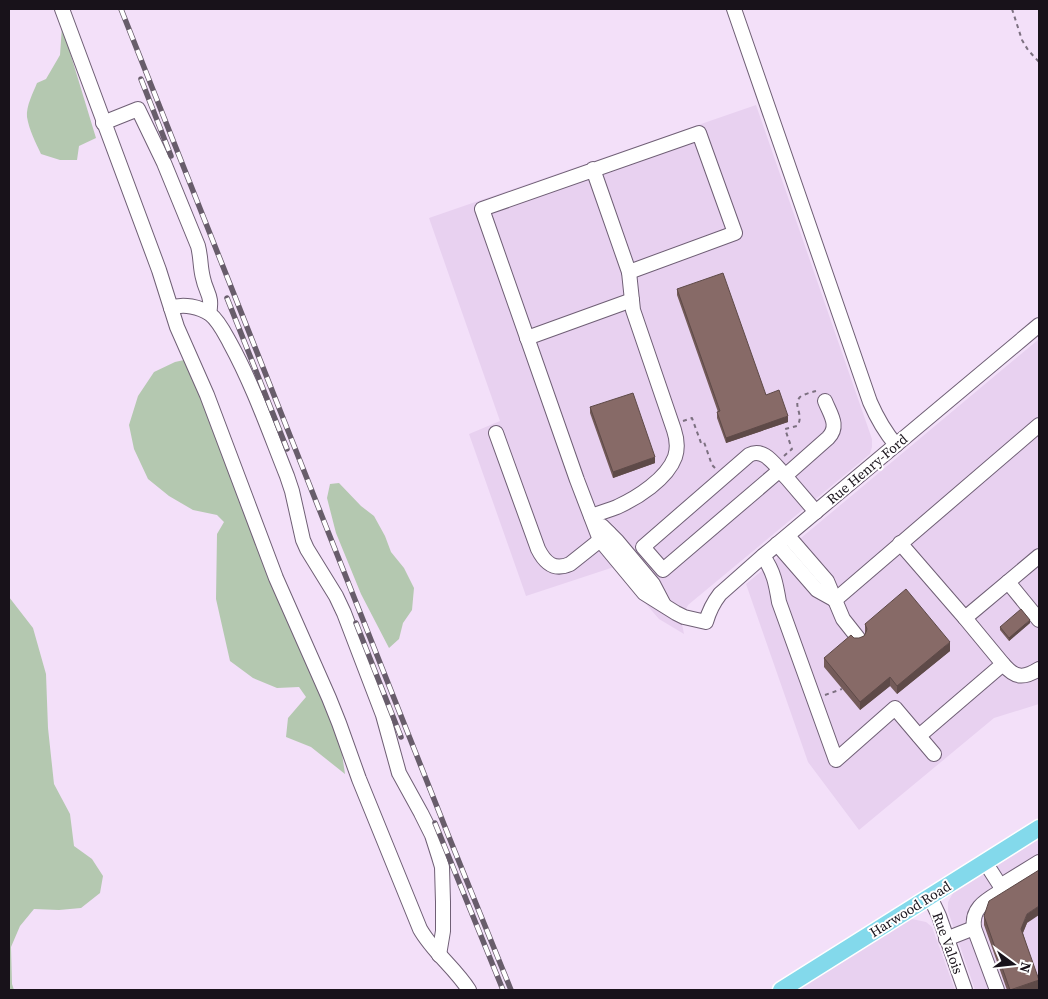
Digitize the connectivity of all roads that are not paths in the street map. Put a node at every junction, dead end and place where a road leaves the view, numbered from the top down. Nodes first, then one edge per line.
1 (62, 9) edge
2 (734, 9) edge
3 (104, 123) junction
4 (593, 169) junction
5 (629, 272) junction
6 (632, 300) junction
7 (171, 308) junction
8 (209, 313) junction
9 (1039, 325) edge
10 (528, 338) junction
11 (823, 395) road end
12 (1039, 425) edge
13 (496, 433) dead end
14 (896, 445) junction
15 (781, 469) junction
16 (816, 512) junction
17 (591, 516) junction
18 (605, 536) junction
19 (782, 540) junction
20 (900, 543) junction
21 (763, 556) junction
22 (1039, 556) edge
23 (1008, 582) junction
24 (835, 600) junction
25 (965, 618) junction
26 (1039, 620) edge
27 (858, 638) edge
28 (1003, 664) junction
29 (1039, 670) edge
30 (919, 736) junction
31 (934, 754) dead end
32 (1039, 828) edge
33 (986, 862) junction
34 (1039, 862) edge
35 (1000, 886) junction
36 (930, 897) junction
37 (974, 928) junction
38 (946, 939) junction
39 (439, 955) junction
40 (469, 990) edge
41 (782, 990) edge
42 (965, 990) edge
43 (997, 990) edge

1 - 3 street
2 - 14 street
3 - 7 street
3 - 8 street
4 - 5 street
4 - 5 street
4 - 10 street
5 - 6 street
6 - 10 street
6 - 17 street
7 - 8 street
7 - 39 street
8 - 39 street
9 - 14 street, Rue Henry-Ford
10 - 17 street
11 - 15 street
12 - 20 street
13 - 18 street
14 - 16 street, Rue Henry-Ford
15 - 15 street
15 - 16 street
16 - 19 street, Rue Henry-Ford
17 - 18 street
18 - 21 street, Rue Henry-Ford
19 - 21 street, Rue Henry-Ford
19 - 24 street
20 - 24 street
20 - 25 street
21 - 30 street
22 - 23 street
23 - 25 street
23 - 26 street
24 - 27 street
25 - 28 street
28 - 29 street
28 - 30 street
30 - 31 street
32 - 33 main road, Harwood Road
33 - 35 street
33 - 36 main road, Harwood Road
34 - 35 street
35 - 37 street
36 - 38 street, Rue Valois
36 - 41 main road, Harwood Road
37 - 38 street
37 - 43 street
38 - 42 street, Rue Valois
39 - 40 street

